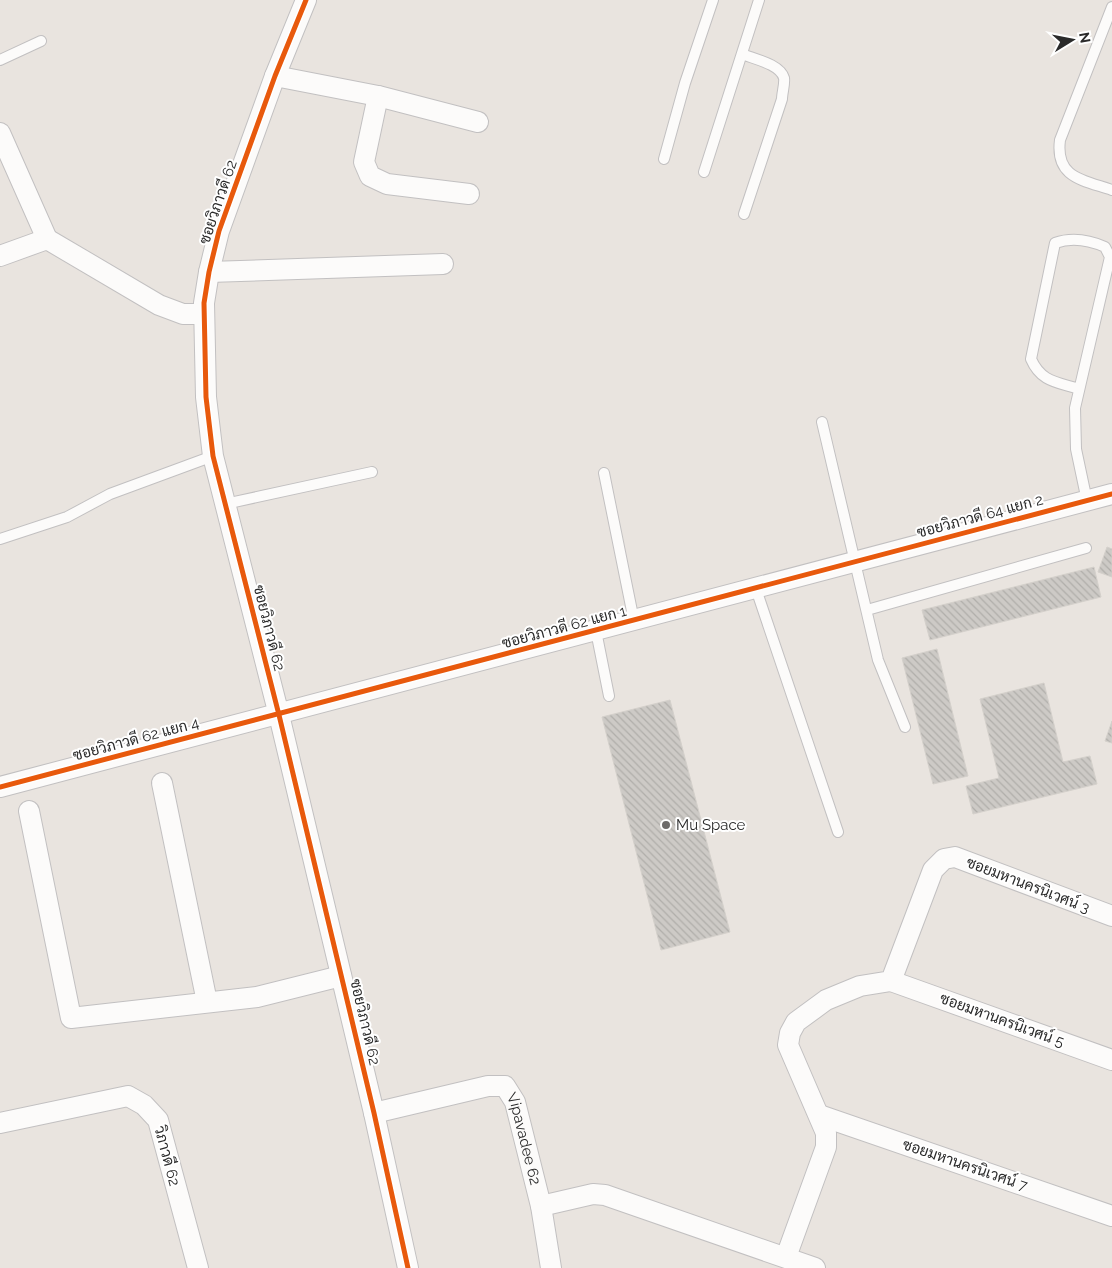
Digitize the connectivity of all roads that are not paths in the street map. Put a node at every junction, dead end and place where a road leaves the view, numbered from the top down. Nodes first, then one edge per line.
1 (306, 0) edge
2 (713, 0) edge
3 (759, 0) edge
4 (1112, 7) edge
5 (41, 41) dead end
6 (742, 54) junction
7 (0, 60) edge
8 (275, 76) junction
9 (378, 96) junction
10 (478, 122) dead end
11 (0, 133) edge
12 (664, 159) dead end
13 (704, 172) dead end
14 (1112, 190) edge
15 (469, 194) dead end
16 (744, 214) dead end
17 (47, 239) junction
18 (0, 256) edge
19 (443, 264) dead end
20 (209, 272) junction
21 (204, 314) junction
22 (1079, 389) junction
23 (822, 422) dead end
24 (213, 456) junction
25 (372, 472) dead end
26 (604, 472) dead end
27 (1112, 494) edge
28 (1086, 501) junction
29 (225, 504) junction
30 (0, 539) edge
31 (1086, 548) dead end
32 (855, 562) junction
33 (756, 589) junction
34 (867, 610) junction
35 (634, 621) junction
36 (596, 631) junction
37 (609, 696) dead end
38 (279, 715) junction
39 (905, 727) dead end
40 (162, 783) dead end
41 (0, 788) edge
42 (29, 811) dead end
43 (838, 832) dead end
44 (1112, 916) edge
45 (341, 976) junction
46 (891, 981) junction
47 (207, 1002) junction
48 (1112, 1060) edge
49 (374, 1113) junction
50 (819, 1115) junction
51 (0, 1123) edge
52 (541, 1206) junction
53 (1112, 1216) edge
54 (786, 1258) junction
55 (198, 1268) edge
56 (408, 1268) edge
57 (551, 1268) edge
58 (815, 1268) edge

1 - 8 street, ซอยวิภาวดี 62
2 - 12 lane
3 - 6 lane
4 - 14 lane
5 - 7 lane
6 - 13 lane
6 - 16 lane
8 - 9 street
8 - 20 street, ซอยวิภาวดี 62
9 - 10 street
9 - 15 street
11 - 17 street
17 - 18 street
17 - 21 street
19 - 20 street
20 - 21 street, ซอยวิภาวดี 62
21 - 24 street, ซอยวิภาวดี 62
22 - 22 lane
22 - 28 lane
23 - 32 lane
24 - 29 street, ซอยวิภาวดี 62
24 - 30 lane
25 - 29 lane
26 - 35 lane
27 - 28 street, ซอยวิภาวดี 64 แยก 2
28 - 32 street, ซอยวิภาวดี 64 แยก 2
29 - 38 street, ซอยวิภาวดี 62
31 - 34 lane
32 - 33 street, ซอยวิภาวดี 62 แยก 1
32 - 34 lane
33 - 35 street, ซอยวิภาวดี 62 แยก 1
33 - 43 lane
34 - 39 lane
35 - 36 street, ซอยวิภาวดี 62 แยก 1
36 - 37 lane
36 - 38 street, ซอยวิภาวดี 62 แยก 1
38 - 41 street, ซอยวิภาวดี 62 แยก 4
38 - 45 street, ซอยวิภาวดี 62
40 - 47 street
42 - 47 street
44 - 46 street, ซอยมหานครนิเวศน์ 3
45 - 47 street
45 - 49 street, ซอยวิภาวดี 62
46 - 48 street, ซอยมหานครนิเวศน์ 5
46 - 50 street
49 - 52 street, Vipavadee 62
49 - 56 street, ซอยวิภาวดี 62
50 - 53 street, ซอยมหานครนิเวศน์ 7
50 - 54 street
51 - 55 street, วิภาวดี 62
52 - 54 street
52 - 57 street, Vipavadee 62
54 - 58 street

